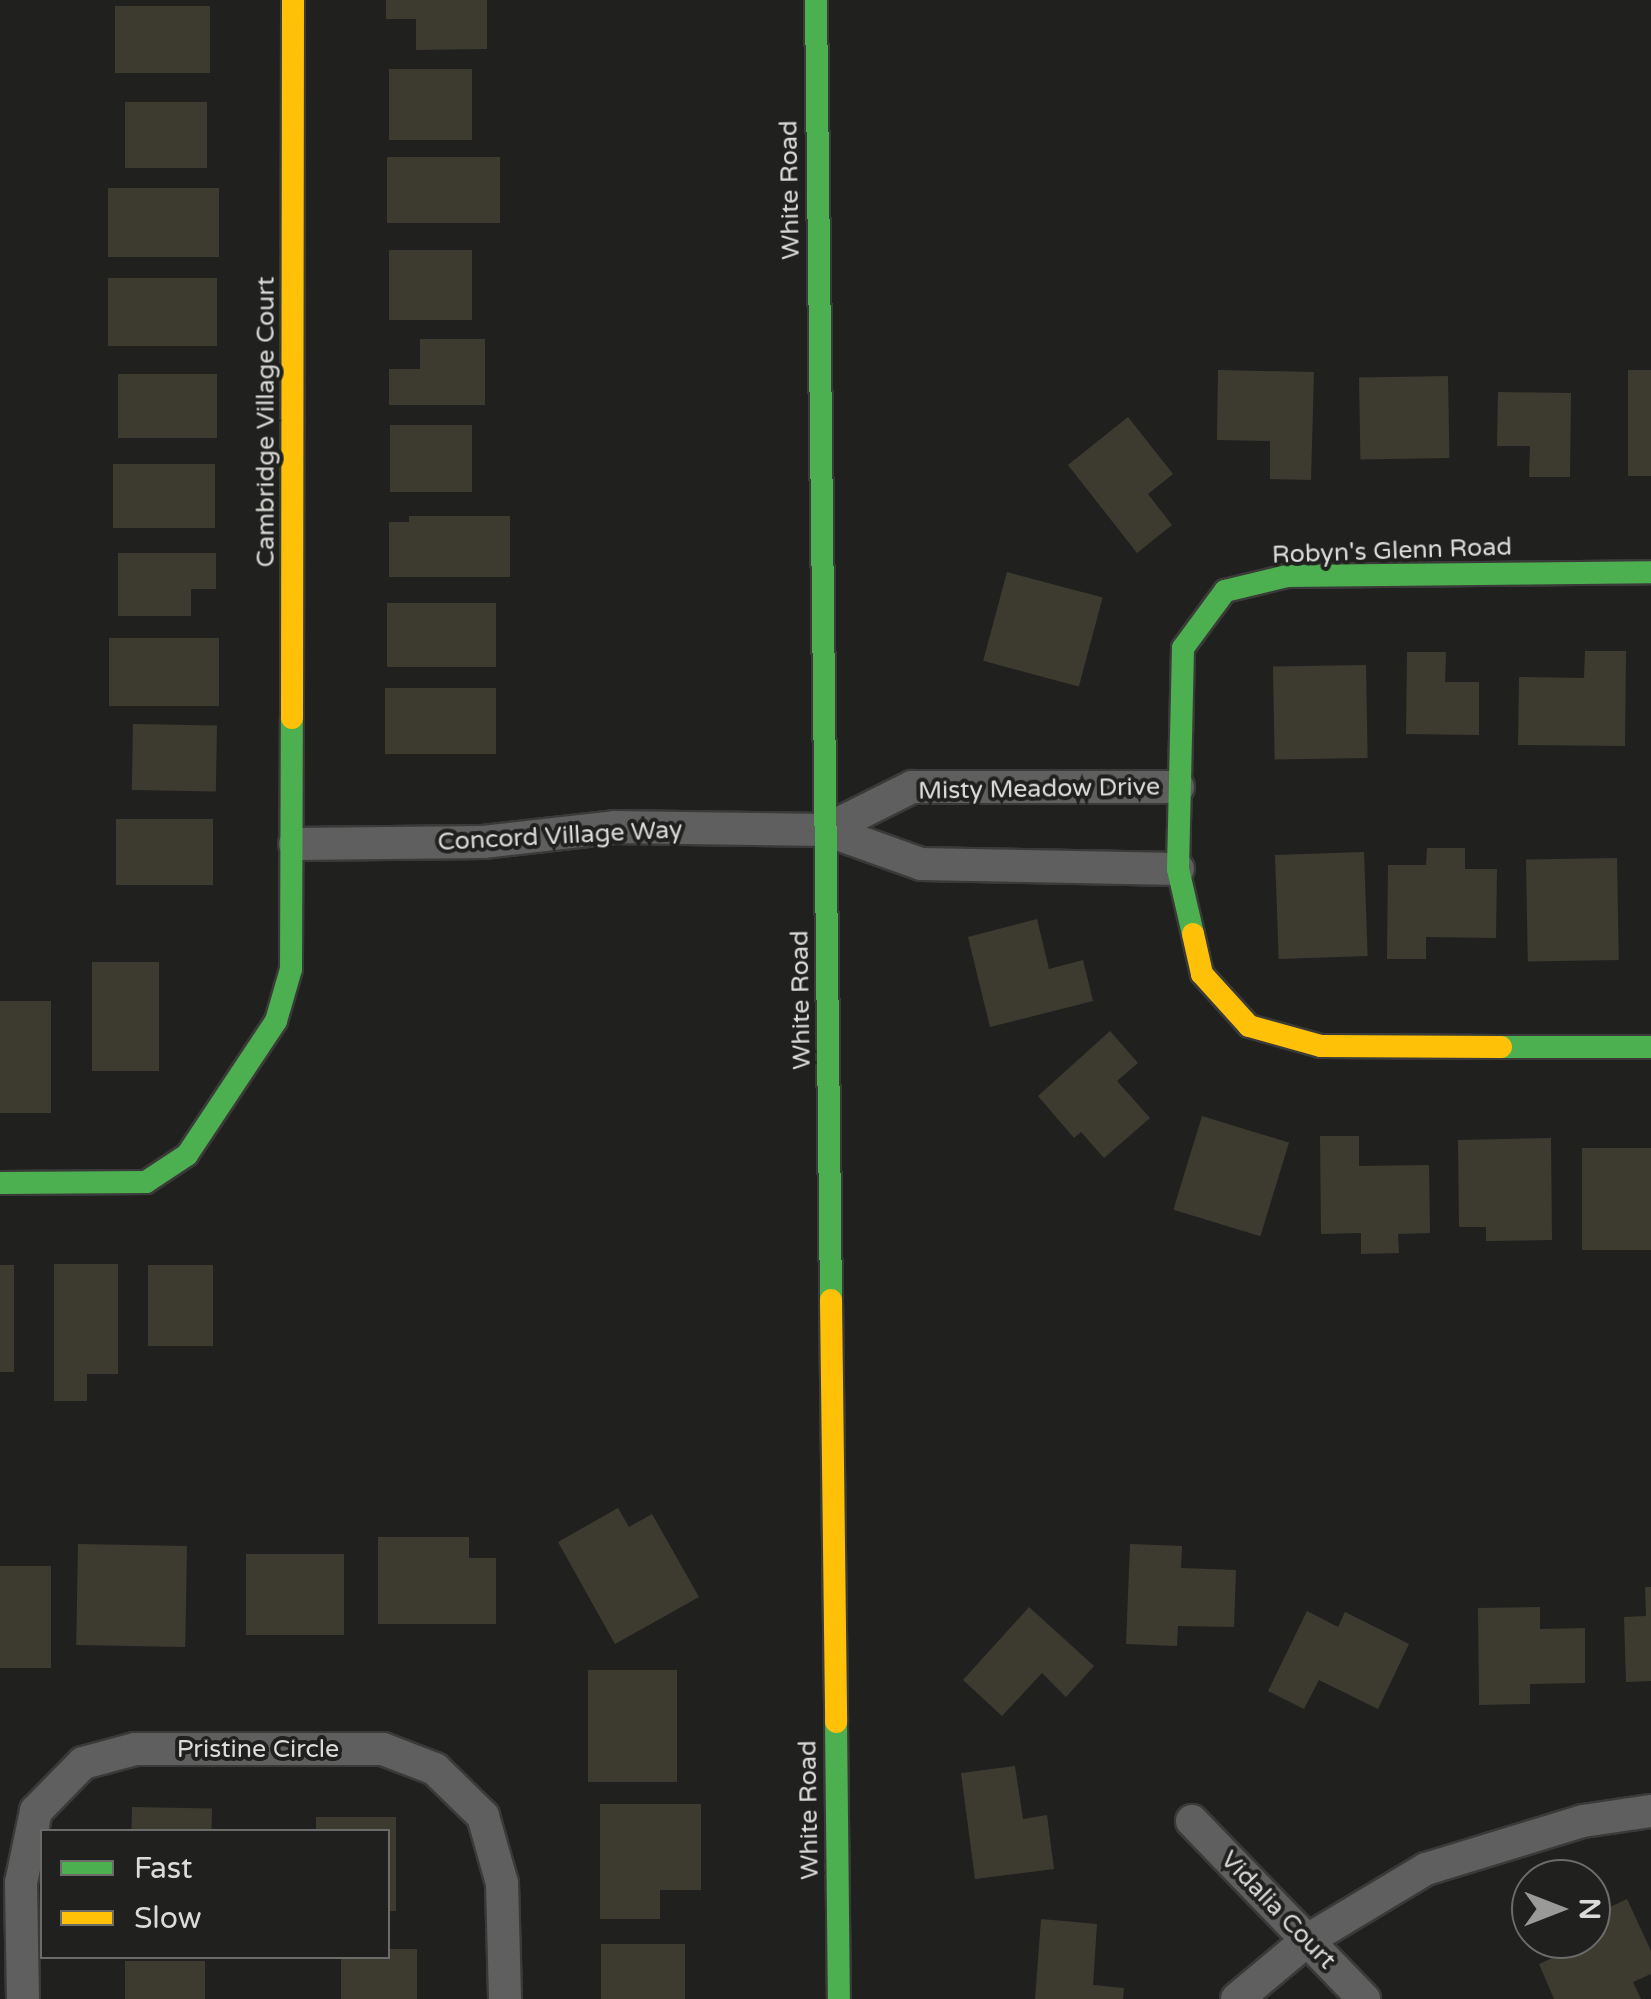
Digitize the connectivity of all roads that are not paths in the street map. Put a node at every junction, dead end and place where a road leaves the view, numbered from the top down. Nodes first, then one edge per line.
1 (293, 0) edge
2 (816, 0) edge
3 (1651, 572) edge
4 (1178, 787) junction
5 (826, 830) junction
6 (295, 844) junction
7 (1178, 868) junction
8 (1651, 1047) edge
9 (0, 1183) edge
10 (1651, 1811) edge
11 (1192, 1821) dead end
12 (1306, 1941) junction
13 (23, 1999) edge
14 (505, 1999) edge
15 (839, 1999) edge
16 (1238, 1999) edge
17 (1364, 1999) edge

1 - 6 street, Cambridge Village Court
2 - 5 street, White Road
3 - 4 street, Robyn's Glenn Road
4 - 5 street, Misty Meadow Drive
4 - 7 street, Misty Meadow Drive
5 - 6 street, Concord Village Way
5 - 7 street
5 - 15 street, White Road
6 - 9 street, Cambridge Village Court
7 - 8 street, Misty Meadow Drive
10 - 12 street
11 - 12 street, Vidalia Court
12 - 16 street
12 - 17 street, Vidalia Court
13 - 14 street, Pristine Circle

